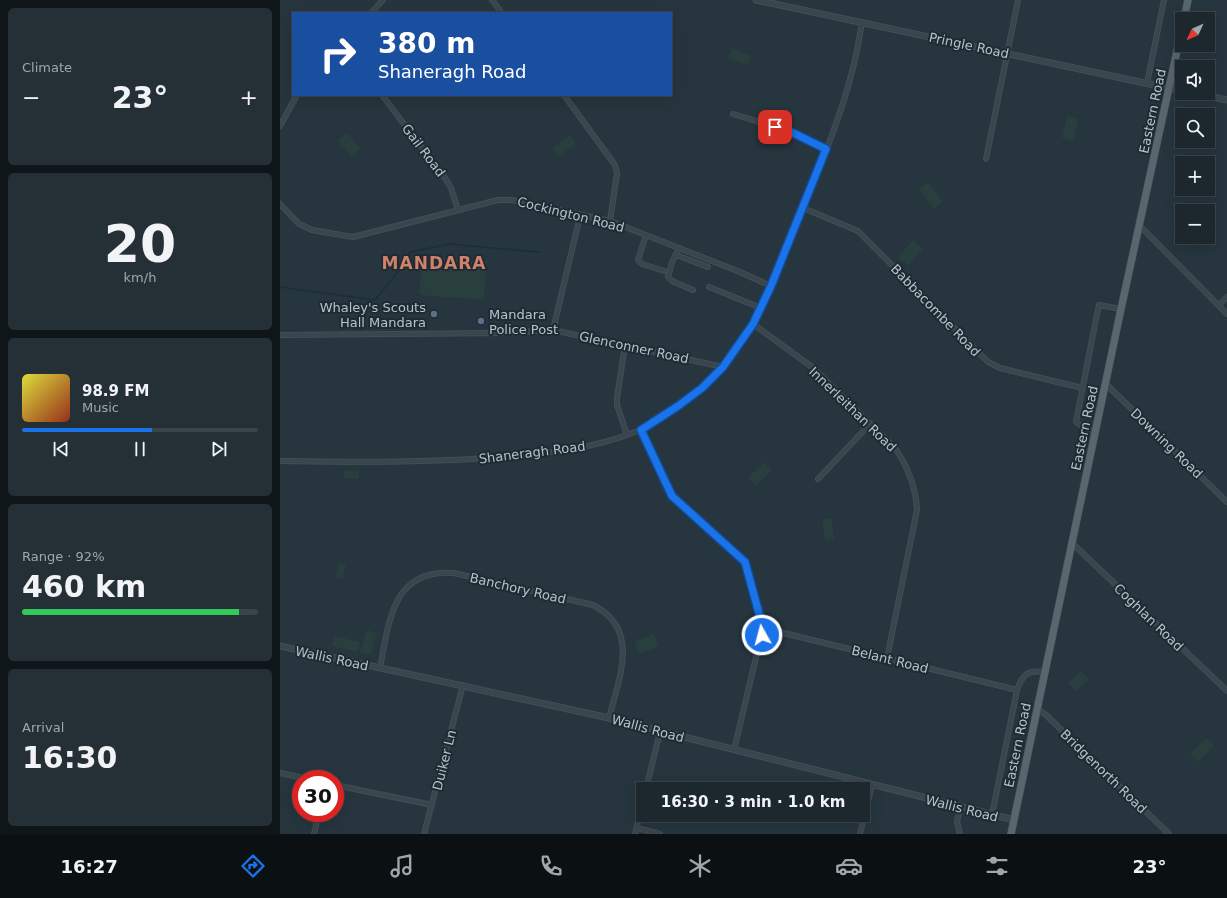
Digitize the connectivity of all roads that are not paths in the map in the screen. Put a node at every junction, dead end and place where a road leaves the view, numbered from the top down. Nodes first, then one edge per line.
1 (383, 0) edge
2 (492, 0) edge
3 (756, 0) edge
4 (1018, 0) edge
5 (1164, 0) edge
6 (1188, 0) edge
7 (372, 12) edge
8 (501, 12) edge
9 (1185, 12) edge
10 (862, 23) junction
11 (1177, 52) edge
12 (1007, 53) junction
13 (1147, 83) junction
14 (1170, 88) junction
15 (1175, 89) edge
16 (296, 96) edge
17 (383, 96) edge
18 (565, 96) edge
19 (1215, 97) edge
20 (1227, 100) edge
21 (733, 114) dead end
22 (280, 126) edge
23 (826, 149) junction
24 (986, 159) dead end
25 (280, 204) edge
26 (803, 208) junction
27 (458, 210) junction
28 (580, 216) junction
29 (610, 221) junction
30 (1139, 225) junction
31 (646, 235) junction
32 (679, 248) junction
33 (676, 255) junction
34 (708, 267) dead end
35 (664, 272) dead end
36 (771, 286) junction
37 (709, 287) dead end
38 (692, 290) dead end
39 (1227, 297) edge
40 (1218, 305) junction
41 (761, 308) junction
42 (1121, 309) junction
43 (1227, 314) edge
44 (753, 324) junction
45 (553, 330) junction
46 (280, 335) edge
47 (625, 345) junction
48 (723, 367) junction
49 (1106, 384) junction
50 (1082, 388) junction
51 (870, 424) junction
52 (641, 430) junction
53 (1095, 433) junction
54 (627, 435) junction
55 (280, 461) edge
56 (818, 479) dead end
57 (1227, 502) edge
58 (1072, 542) junction
59 (763, 628) junction
60 (280, 646) edge
61 (887, 658) junction
62 (380, 668) junction
63 (1045, 672) junction
64 (463, 685) junction
65 (1017, 690) junction
66 (1227, 692) edge
67 (1036, 709) junction
68 (609, 718) junction
69 (660, 732) junction
70 (734, 750) junction
71 (280, 773) edge
72 (292, 776) edge
73 (648, 782) edge
74 (872, 785) junction
75 (344, 787) edge
76 (432, 806) junction
77 (960, 807) junction
78 (992, 815) junction
79 (1014, 820) junction
80 (317, 822) edge
81 (638, 822) edge
82 (636, 828) junction
83 (314, 834) edge
84 (424, 834) edge
85 (635, 834) edge
86 (660, 834) edge
87 (860, 834) edge
88 (960, 834) edge
89 (1011, 834) edge
90 (1169, 834) edge

1 - 7 street
2 - 8 street
3 - 10 street, Pringle Road
4 - 12 street
5 - 13 street
6 - 9 main road
10 - 12 street, Pringle Road
10 - 23 street, Shaneragh Road
11 - 14 main road, Eastern Road
12 - 13 street, Pringle Road
12 - 24 street
13 - 14 street, Pringle Road
14 - 15 street, Pringle Road
14 - 30 main road, Eastern Road
16 - 22 street
17 - 27 street, Gail Road
18 - 29 street
19 - 20 street
21 - 23 street
23 - 26 street, Shaneragh Road
25 - 27 street, Cockington Road
26 - 36 street, Shaneragh Road
26 - 50 street, Babbacombe Road
27 - 28 street, Cockington Road
28 - 29 street, Cockington Road
28 - 45 street
29 - 31 street, Cockington Road
30 - 40 street
30 - 42 main road, Eastern Road
31 - 32 street, Cockington Road
31 - 35 street
32 - 33 street
32 - 36 street, Cockington Road
33 - 34 street
33 - 38 street
36 - 41 street, Shaneragh Road
37 - 41 street
39 - 40 street
40 - 43 street
41 - 44 street, Shaneragh Road
42 - 49 main road, Eastern Road
42 - 50 street
44 - 48 street, Shaneragh Road
44 - 51 street, Innerleithan Road
45 - 46 street, Glenconner Road
45 - 47 street, Glenconner Road
47 - 48 street, Glenconner Road
47 - 54 street
48 - 52 street, Shaneragh Road
49 - 53 main road, Eastern Road
49 - 57 street, Downing Road
50 - 53 street
51 - 56 street
51 - 61 street, Innerleithan Road
52 - 54 street, Shaneragh Road
52 - 59 street
53 - 58 main road, Eastern Road
54 - 55 street, Shaneragh Road
58 - 63 main road, Eastern Road
58 - 66 street, Coghlan Road
59 - 61 street, Belant Road
59 - 70 street
60 - 62 street, Wallis Road
61 - 65 street, Belant Road
62 - 64 street, Wallis Road
62 - 68 street, Banchory Road
63 - 65 street
63 - 67 main road, Eastern Road
64 - 68 street, Wallis Road
64 - 76 street, Duiker Ln
65 - 78 street
67 - 79 main road, Eastern Road
67 - 90 street, Bridgenorth Road
68 - 69 street, Wallis Road
69 - 70 street, Wallis Road
69 - 73 street
70 - 74 street, Wallis Road
71 - 72 street
74 - 77 street, Wallis Road
74 - 87 street
75 - 76 street
76 - 84 street, Duiker Ln
77 - 78 street, Wallis Road
77 - 88 street
78 - 79 street, Wallis Road
79 - 89 main road, Eastern Road
80 - 83 street
81 - 82 street
82 - 85 street
82 - 86 street

